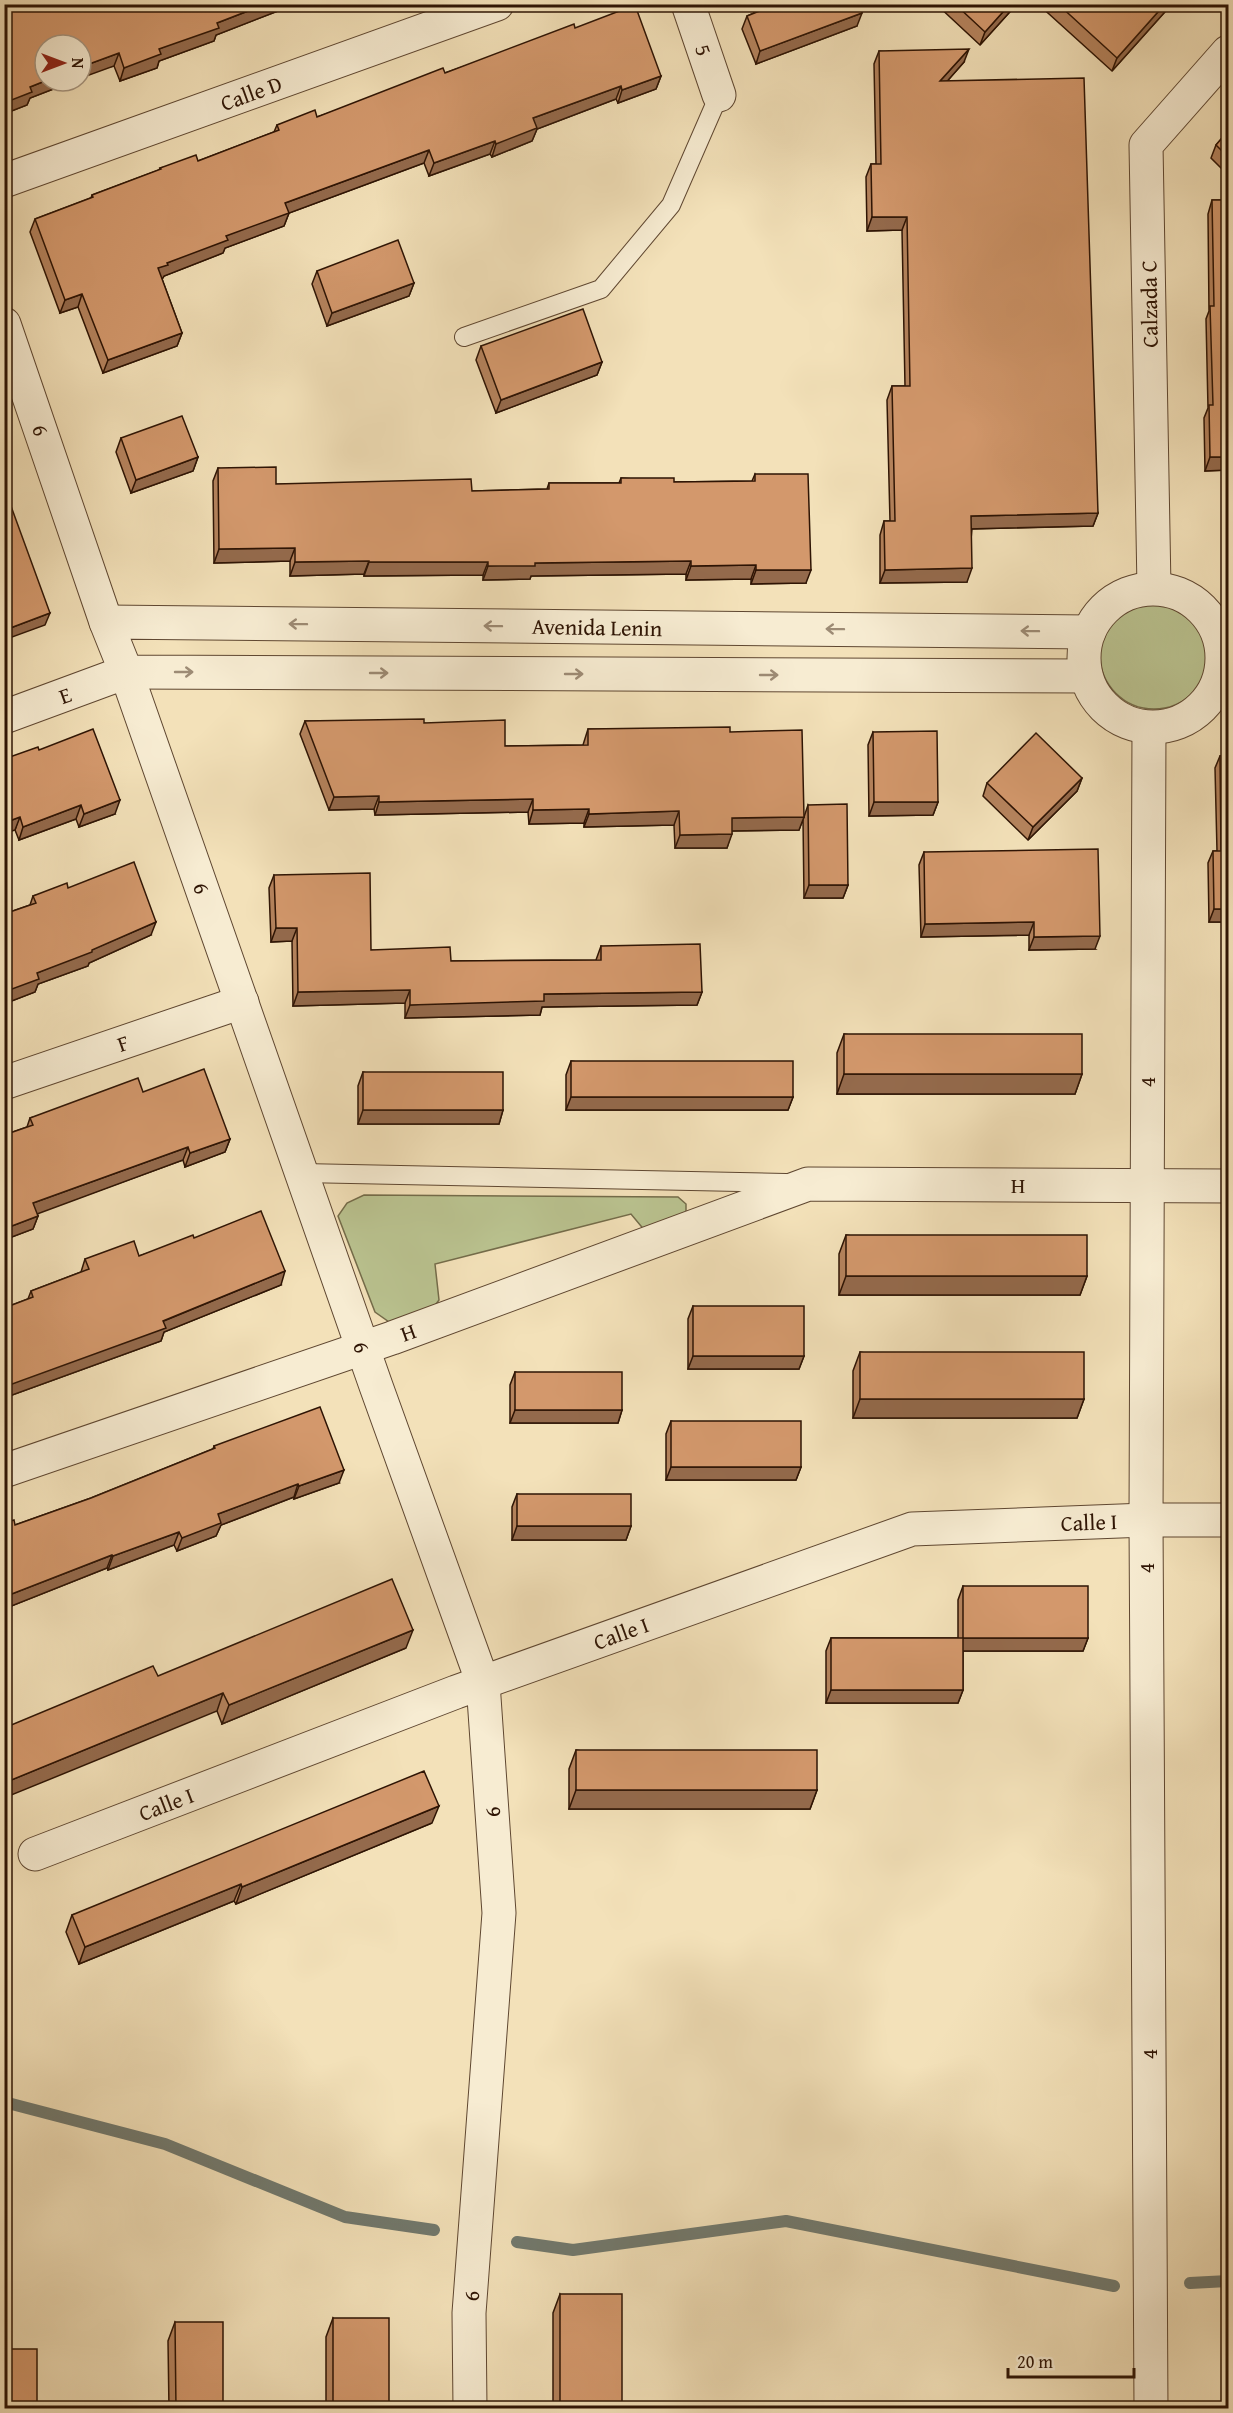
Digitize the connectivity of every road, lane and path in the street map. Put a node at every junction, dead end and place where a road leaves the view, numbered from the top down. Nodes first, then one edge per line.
1 (497, 4) edge
2 (688, 4) edge
3 (1228, 52) edge
4 (719, 95) joint
5 (4, 181) edge
6 (4, 324) edge
7 (464, 337) dead end
8 (1154, 588) junction
9 (1220, 620) edge
10 (106, 622) junction
11 (1089, 632) junction
12 (126, 672) junction
13 (1086, 676) junction
14 (1224, 679) edge
15 (4, 717) edge
16 (1149, 728) junction
17 (242, 1002) junction
18 (4, 1083) edge
19 (302, 1173) junction
20 (808, 1184) junction
21 (1146, 1186) junction
22 (1228, 1186) edge
23 (363, 1348) junction
24 (4, 1471) edge
25 (1146, 1520) junction
26 (1228, 1520) edge
27 (483, 1683) junction
28 (35, 1854) dead end
29 (470, 2409) edge
30 (1151, 2409) edge

1 - 5 street, Calle D
2 - 4 street, 5
3 - 8 street, Calzada C
4 - 7 lane
6 - 10 street, 6
8 - 9 street
8 - 11 street
9 - 14 street
11 -> 10 street, Avenida Lenin
10 - 12 street, 6
11 - 13 street
12 -> 13 street, Avenida Lenin
12 - 15 street, E
12 - 17 street, 6
13 - 16 street
14 - 16 street
16 - 21 street, 4
17 - 18 street, F
17 - 19 street, 6
19 - 20 lane, H
19 - 23 street, 6
20 - 21 street, H
20 - 23 street, H
21 - 22 street, H
21 - 25 street, 4
23 - 24 street, H
23 - 27 street, 6
25 - 26 street, Calle I
25 - 27 street, Calle I
25 - 30 street, 4
27 - 28 street, Calle I
27 - 29 street, 6

